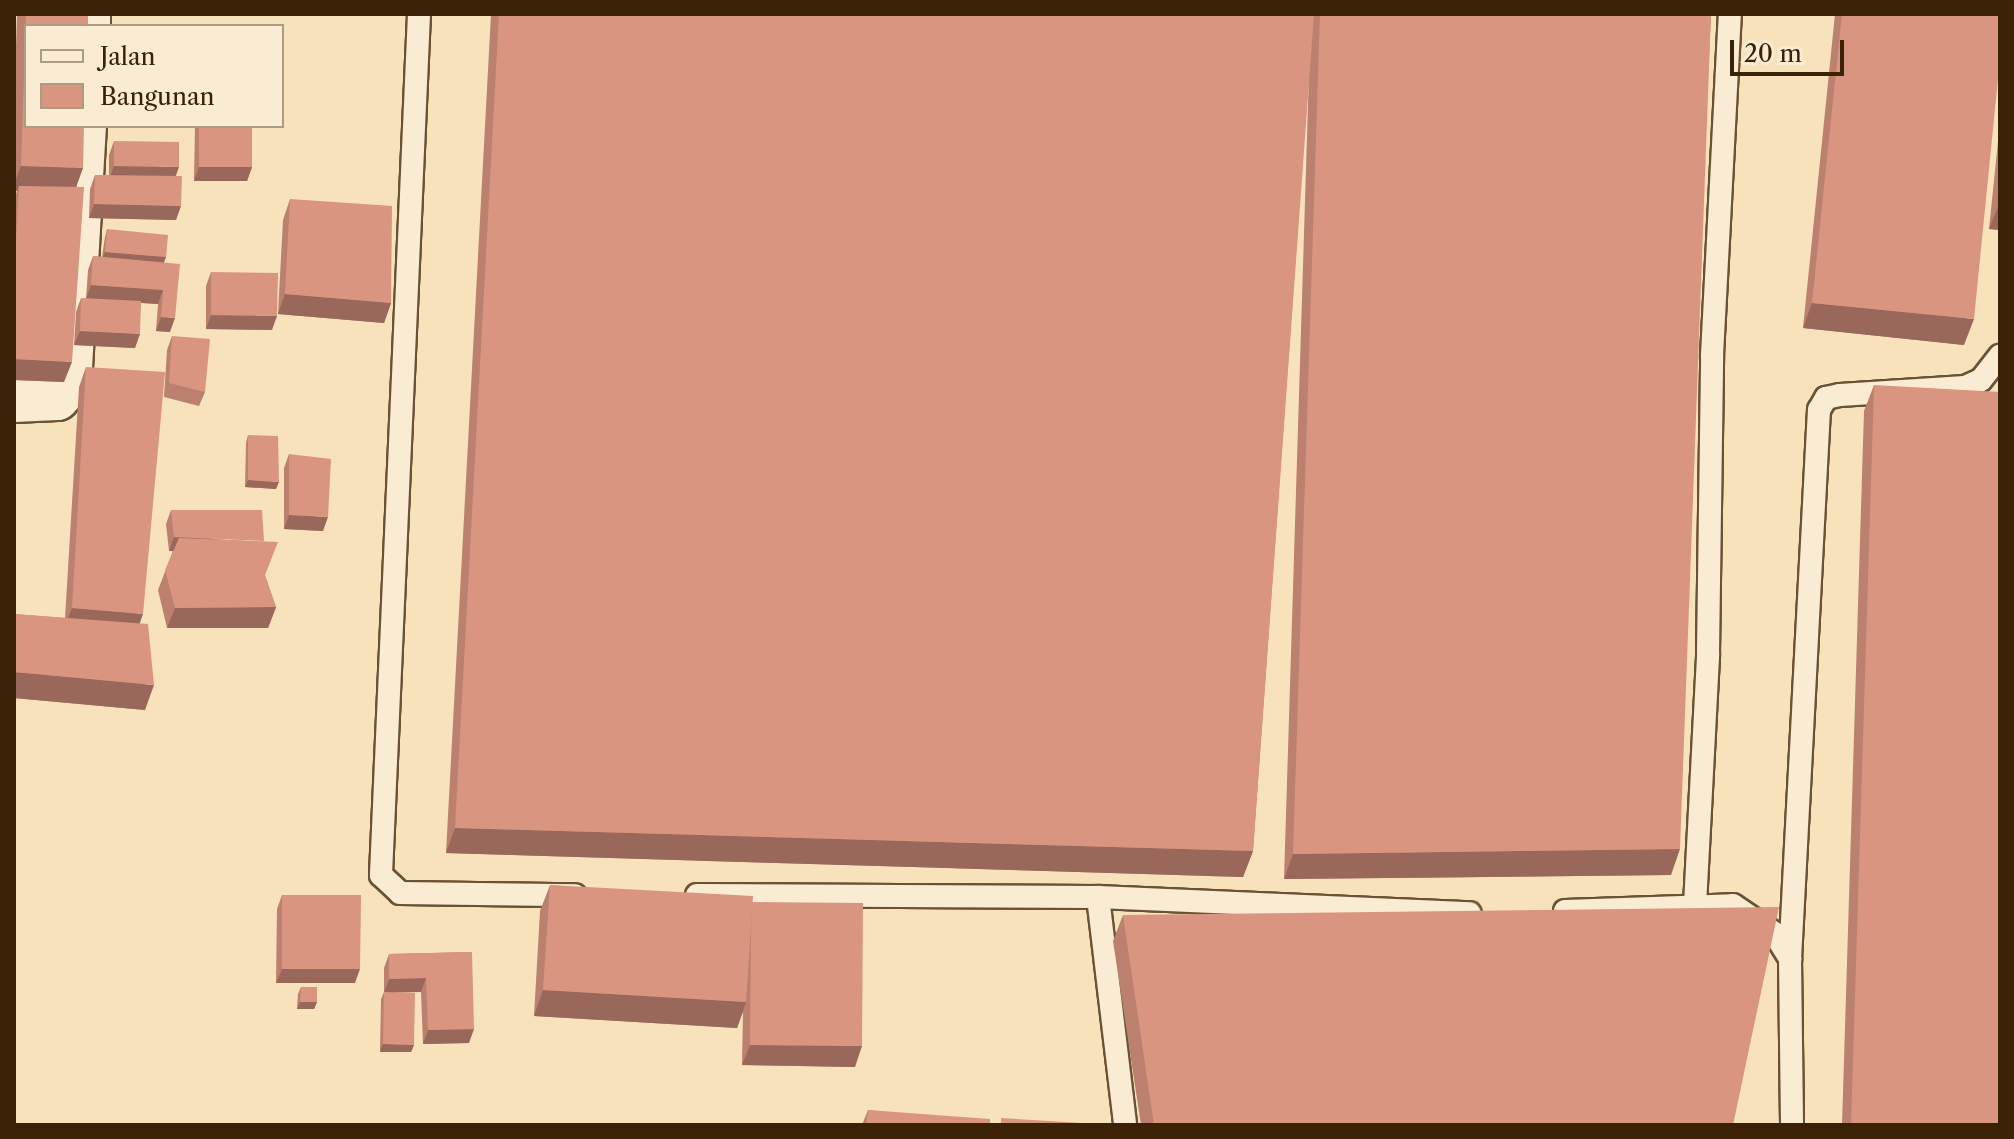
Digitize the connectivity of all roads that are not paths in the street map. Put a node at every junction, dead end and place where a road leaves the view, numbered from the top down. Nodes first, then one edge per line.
1 (419, 14) edge
2 (1730, 14) edge
3 (84, 128) edge
4 (2000, 356) edge
5 (14, 400) edge
6 (602, 895) edge
7 (666, 895) edge
8 (1098, 897) junction
9 (1695, 905) junction
10 (1545, 912) edge
11 (1500, 914) edge
12 (1790, 959) junction
13 (1125, 1125) edge
14 (1792, 1125) edge

1 - 6 lane
2 - 9 lane
3 - 5 street
4 - 12 lane
7 - 8 lane
8 - 11 lane
8 - 13 lane
9 - 10 lane
9 - 12 lane
12 - 14 lane

